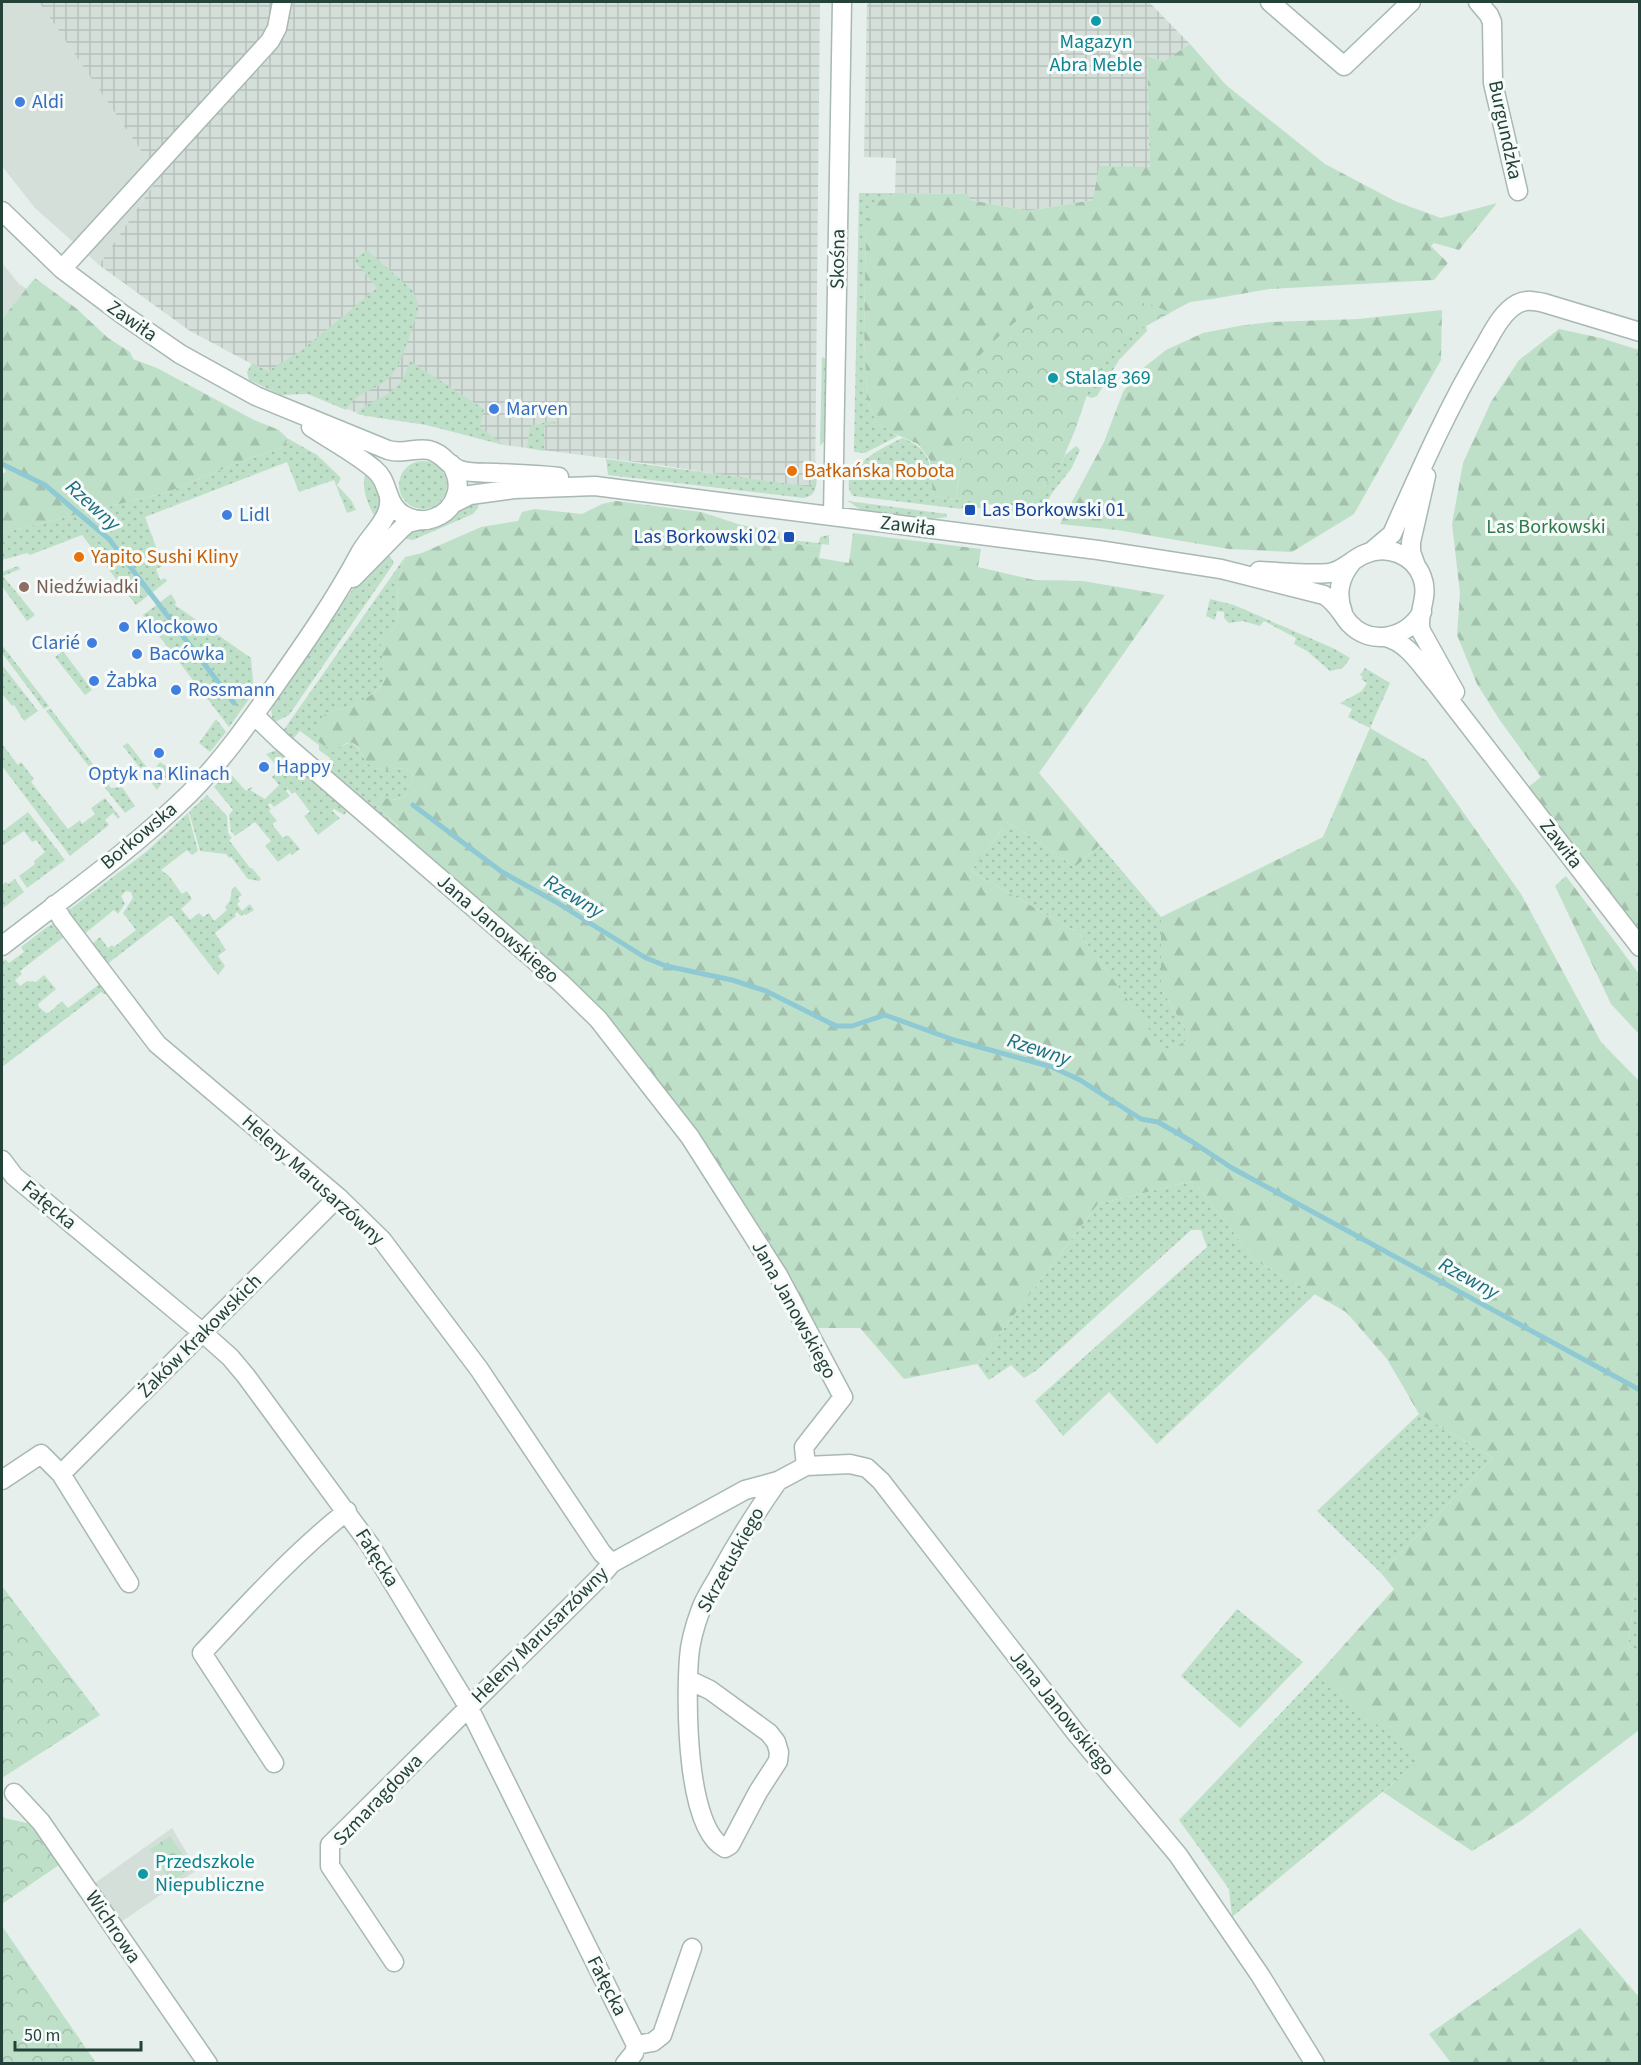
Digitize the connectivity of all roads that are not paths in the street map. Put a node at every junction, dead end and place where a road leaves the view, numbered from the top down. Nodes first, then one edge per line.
1 (282, 2) edge
2 (842, 2) edge
3 (1270, 2) edge
4 (1411, 2) edge
5 (1478, 2) edge
6 (1518, 191) dead end
7 (2, 211) edge
8 (62, 269) junction
9 (1640, 332) edge
10 (280, 407) junction
11 (1432, 448) junction
12 (407, 452) junction
13 (451, 464) junction
14 (595, 486) junction
15 (388, 491) junction
16 (452, 504) junction
17 (833, 516) junction
18 (420, 520) junction
19 (1372, 551) junction
20 (1353, 561) junction
21 (1416, 567) junction
22 (1221, 569) junction
23 (341, 590) junction
24 (1422, 612) junction
25 (1343, 613) junction
26 (1385, 637) junction
27 (254, 716) junction
28 (1482, 741) junction
29 (54, 905) junction
30 (2, 946) edge
31 (1640, 947) edge
32 (2, 1160) edge
33 (8, 1183) edge
34 (338, 1197) junction
35 (203, 1333) junction
36 (806, 1466) junction
37 (61, 1474) junction
38 (2, 1480) edge
39 (778, 1481) junction
40 (347, 1511) junction
41 (612, 1563) junction
42 (129, 1583) dead end
43 (689, 1680) junction
44 (469, 1708) junction
45 (274, 1763) dead end
46 (14, 1793) dead end
47 (692, 1948) dead end
48 (394, 1962) dead end
49 (636, 2045) junction
50 (208, 2064) edge
51 (625, 2064) edge
52 (1315, 2064) edge

1 - 8 street
2 - 17 street, Skośna
3 - 4 street
5 - 6 street, Burgundzka
7 - 8 street, Zawiła
8 - 10 street, Zawiła
9 - 11 street
10 - 12 street, Zawiła
10 - 15 street, Zawiła
11 - 19 street, Zawiła
11 - 21 street, Zawiła
12 - 13 street, Zawiła
12 - 15 street
13 - 14 street, Zawiła
13 - 16 street
14 - 16 street, Zawiła
14 - 17 street, Zawiła
15 - 18 street, Zawiła
15 - 23 street, Borkowska
16 - 18 street, Zawiła
17 - 22 street, Zawiła
18 - 23 street, Borkowska
19 - 20 street, Zawiła
19 - 21 street
20 - 22 street, Zawiła
20 - 25 street
21 - 24 street, Zawiła
22 - 25 street, Zawiła
23 - 27 street, Borkowska
24 - 26 street
24 - 28 street, Zawiła
25 - 26 street, Zawiła
26 - 28 street, Zawiła
27 - 29 street, Borkowska
27 - 36 street, Jana Janowskiego
28 - 31 street, Zawiła
29 - 30 street, Borkowska
29 - 34 street, Heleny Marusarzówny
32 - 33 street, Fałęcka
33 - 35 street, Fałęcka
34 - 35 street, Żaków Krakowskich
34 - 41 street, Heleny Marusarzówny
35 - 37 street, Żaków Krakowskich
35 - 40 street, Fałęcka
36 - 39 street, Heleny Marusarzówny
36 - 52 street, Jana Janowskiego
37 - 38 street
37 - 42 street
39 - 41 street, Heleny Marusarzówny
39 - 43 street, Skrzetuskiego
40 - 44 street, Fałęcka
40 - 45 street
41 - 44 street, Heleny Marusarzówny
43 - 43 street, Skrzetuskiego
44 - 48 street, Szmaragdowa
44 - 49 street, Fałęcka
46 - 50 street, Wichrowa
47 - 49 street
49 - 51 street

